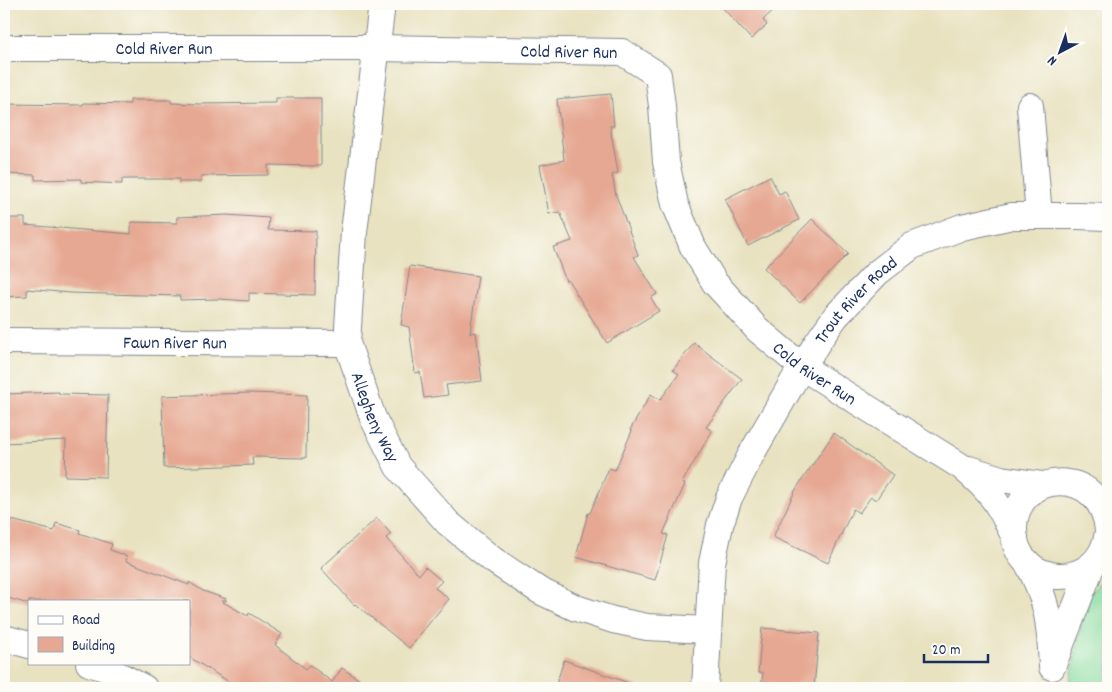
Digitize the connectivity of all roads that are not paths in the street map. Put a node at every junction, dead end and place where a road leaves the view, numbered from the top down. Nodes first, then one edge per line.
1 (382, 4) edge
2 (4, 48) edge
3 (376, 48) junction
4 (1030, 106) dead end
5 (1040, 216) junction
6 (1108, 217) edge
7 (4, 341) edge
8 (347, 342) junction
9 (802, 367) junction
10 (962, 467) junction
11 (1043, 485) junction
12 (1103, 503) edge
13 (1108, 531) edge
14 (1015, 538) junction
15 (1027, 562) junction
16 (1098, 562) edge
17 (708, 630) junction
18 (92, 664) edge
19 (1050, 677) edge
20 (144, 688) edge
21 (705, 688) edge

1 - 3 street, Allegheny Way
2 - 3 street, Cold River Run
3 - 8 street, Allegheny Way
3 - 9 street, Cold River Run
4 - 5 street
5 - 6 street, Trout River Road
5 - 9 street, Trout River Road
7 - 8 street, Fawn River Run
8 - 17 street, Allegheny Way
9 - 10 street, Cold River Run
9 - 17 street, Trout River Road
10 - 11 street, Cold River Run
10 - 14 street, Cold River Run
11 - 12 street
11 - 14 street
12 - 13 street
13 - 16 street
14 - 15 street
15 - 16 street
15 - 19 street
16 - 19 street
17 - 21 street, Trout River Road
18 - 20 street

